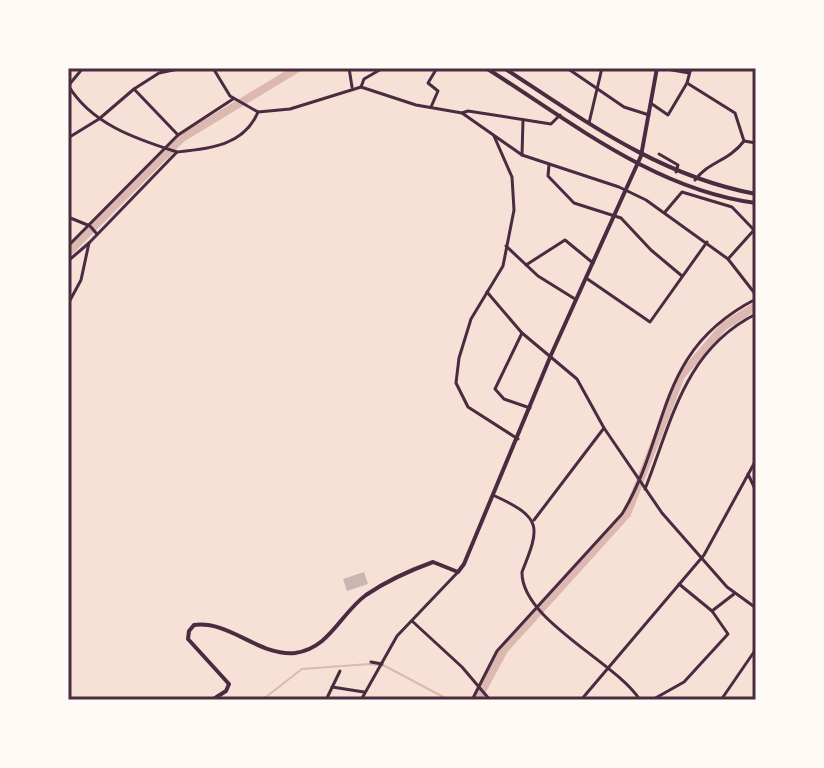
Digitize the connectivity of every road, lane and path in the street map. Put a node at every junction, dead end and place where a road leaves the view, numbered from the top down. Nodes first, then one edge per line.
1 (83, 68) edge
2 (183, 68) edge
3 (213, 68) edge
4 (349, 68) edge
5 (383, 68) edge
6 (437, 68) edge
7 (486, 68) edge
8 (504, 68) edge
9 (567, 68) edge
10 (602, 68) edge
11 (659, 68) edge
12 (690, 71) edge
13 (687, 83) junction
14 (68, 85) edge
15 (352, 87) junction
16 (361, 87) junction
17 (597, 88) junction
18 (134, 89) junction
19 (234, 100) junction
20 (651, 104) junction
21 (431, 107) junction
22 (258, 112) junction
23 (462, 113) junction
24 (560, 115) junction
25 (649, 115) junction
26 (99, 119) junction
27 (523, 120) junction
28 (589, 124) junction
29 (178, 135) junction
30 (494, 136) junction
31 (68, 138) edge
32 (744, 141) junction
33 (756, 143) edge
34 (166, 148) junction
35 (176, 152) junction
36 (659, 154) dead end
37 (522, 155) junction
38 (641, 156) junction
39 (638, 164) junction
40 (549, 165) junction
41 (68, 168) edge
42 (676, 172) junction
43 (68, 174) edge
44 (695, 180) junction
45 (625, 189) junction
46 (756, 194) edge
47 (756, 203) edge
48 (665, 212) junction
49 (613, 214) junction
50 (68, 217) edge
51 (89, 226) junction
52 (96, 233) junction
53 (707, 242) junction
54 (89, 243) junction
55 (68, 246) edge
56 (506, 246) junction
57 (728, 259) junction
58 (68, 261) edge
59 (593, 263) junction
60 (526, 265) junction
61 (682, 276) junction
62 (586, 278) junction
63 (756, 283) edge
64 (751, 287) junction
65 (487, 292) junction
66 (756, 297) edge
67 (577, 299) junction
68 (68, 304) edge
69 (756, 314) edge
70 (522, 333) junction
71 (551, 355) junction
72 (530, 408) junction
73 (604, 428) junction
74 (518, 439) junction
75 (756, 460) edge
76 (748, 474) junction
77 (638, 479) junction
78 (645, 488) junction
79 (756, 491) edge
80 (495, 496) junction
81 (533, 521) junction
82 (701, 559) junction
83 (458, 572) junction
84 (679, 584) junction
85 (735, 593) junction
86 (538, 607) junction
87 (756, 608) edge
88 (712, 611) junction
89 (412, 621) junction
90 (756, 649) edge
91 (371, 662) dead end
92 (382, 664) junction
93 (605, 668) junction
94 (340, 671) dead end
95 (479, 686) junction
96 (332, 687) junction
97 (365, 692) junction
98 (212, 700) edge
99 (326, 700) edge
100 (361, 700) edge
101 (472, 700) edge
102 (490, 700) edge
103 (581, 700) edge
104 (640, 700) edge
105 (652, 700) edge
106 (721, 700) edge

1 - 14 street
2 - 18 street
3 - 19 street
4 - 15 street
5 - 16 street
6 - 21 street
7 - 24 main road
8 - 28 main road
9 - 17 street
10 - 17 street
11 - 12 street
11 - 20 main road
12 - 13 street
13 - 20 street
13 - 32 street
14 - 26 street
15 - 16 street
15 - 22 street
16 - 21 street
17 - 25 street
17 - 28 street
18 - 26 street
18 - 29 street
19 - 22 street
19 - 29 street
20 - 25 main road
21 - 23 street
22 - 35 street
23 - 27 street
23 - 30 street
24 - 27 street
24 - 39 main road
25 - 38 main road
26 - 31 street
26 - 34 street
27 - 37 street
28 - 38 main road
29 - 34 street
30 - 37 street
30 - 56 street
32 - 33 street
32 - 44 street
34 - 35 street
34 - 51 street
35 - 52 street
36 - 42 street
37 - 40 street
38 - 39 main road
38 - 42 main road
39 - 45 main road
39 - 47 main road
40 - 45 street
40 - 49 street
41 - 43 street
42 - 44 main road
44 - 46 main road
45 - 48 street
45 - 49 main road
48 - 53 street
48 - 57 street
49 - 59 main road
49 - 61 street
50 - 51 street
51 - 52 street
51 - 55 street
52 - 54 street
53 - 57 street
53 - 61 street
54 - 58 street
54 - 68 street
56 - 60 street
56 - 65 street
57 - 64 street
59 - 60 street
59 - 62 main road
60 - 67 street
61 - 62 street
62 - 67 main road
63 - 64 street
64 - 66 street
65 - 70 street
65 - 74 street
66 - 77 street
67 - 71 main road
69 - 78 street
70 - 71 street
70 - 72 street
71 - 72 main road
71 - 73 street
72 - 74 main road
73 - 77 street
73 - 81 street
74 - 80 main road
75 - 76 street
76 - 79 street
76 - 82 street
77 - 78 street
77 - 86 street
78 - 82 street
80 - 81 street
80 - 83 main road
81 - 86 street
82 - 84 street
82 - 85 street
83 - 89 street
83 - 98 main road
84 - 88 street
84 - 93 street
85 - 87 street
85 - 88 street
86 - 93 street
86 - 95 street
88 - 105 street
89 - 92 street
89 - 95 street
90 - 106 street
91 - 92 street
92 - 97 street
93 - 103 street
93 - 104 street
94 - 96 street
95 - 101 street
95 - 102 street
96 - 97 street
96 - 99 street
97 - 100 street

